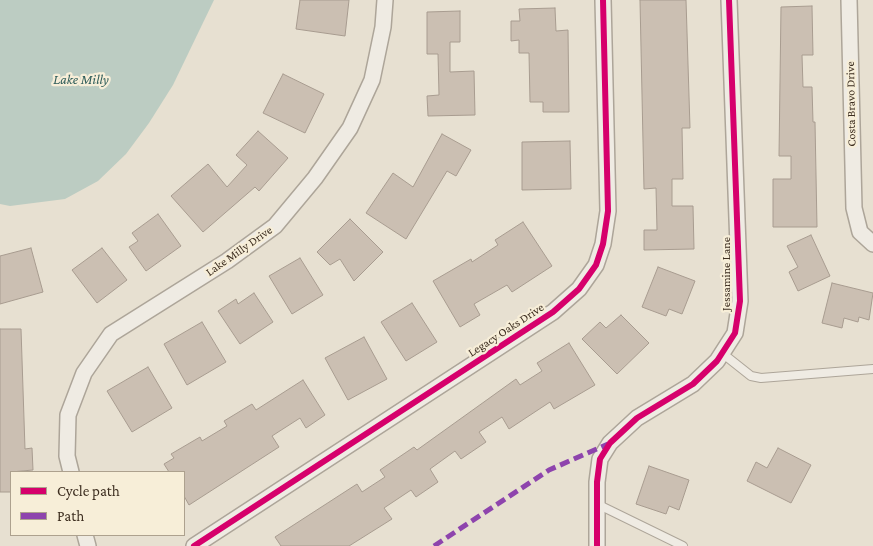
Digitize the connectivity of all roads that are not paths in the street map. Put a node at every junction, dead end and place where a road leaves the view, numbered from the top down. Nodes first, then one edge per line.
1 (385, 0) edge
2 (603, 0) edge
3 (730, 0) edge
4 (849, 0) edge
5 (873, 244) edge
6 (722, 354) junction
7 (873, 369) edge
8 (70, 471) edge
9 (597, 504) junction
10 (194, 546) edge
11 (597, 546) edge
12 (683, 546) edge

1 - 8 street, Lake Milly Drive
2 - 10 street, Legacy Oaks Drive
3 - 6 street, Jessamine Lane
4 - 5 street, Costa Bravo Drive
6 - 7 lane
6 - 9 street, Jessamine Lane
9 - 11 street, Jessamine Lane
9 - 12 lane

